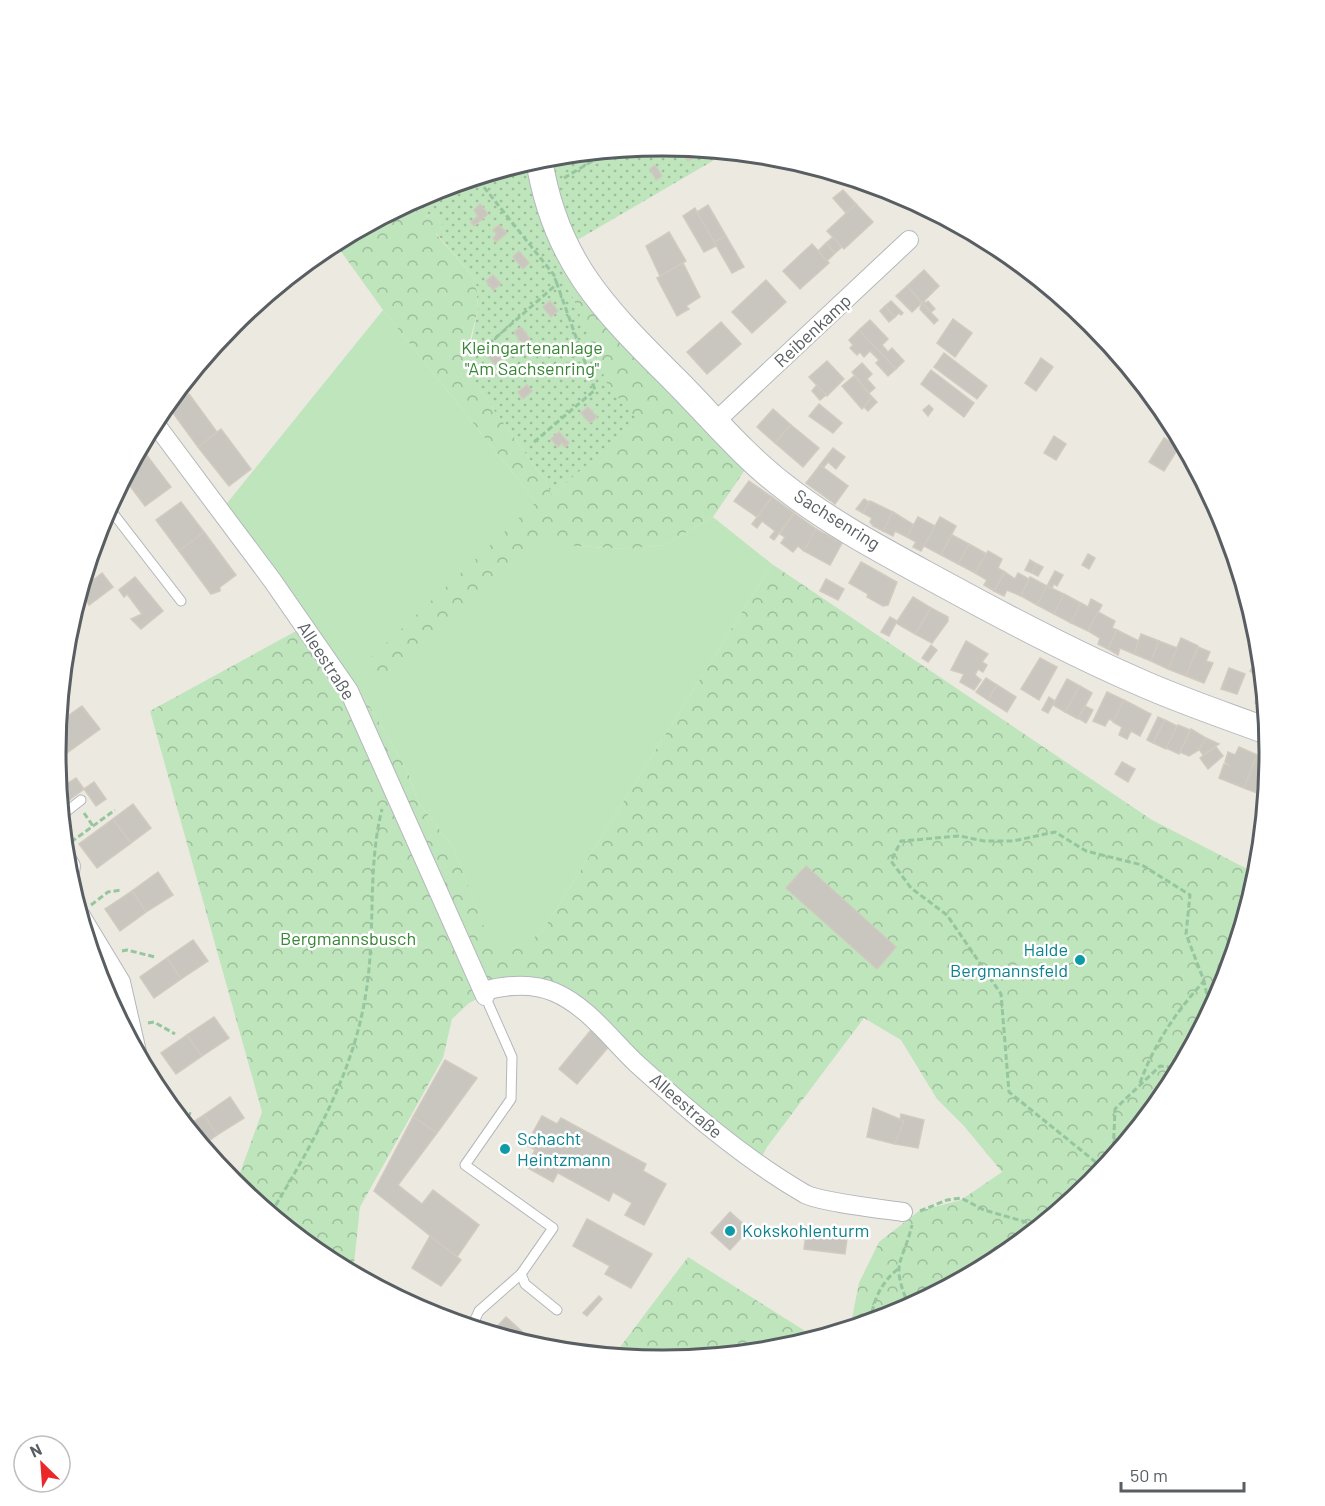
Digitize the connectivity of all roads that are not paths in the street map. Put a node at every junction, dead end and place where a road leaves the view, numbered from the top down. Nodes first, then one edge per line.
1 (541, 169) edge
2 (909, 240) dead end
3 (716, 421) junction
4 (161, 431) edge
5 (115, 516) edge
6 (181, 601) dead end
7 (1258, 728) edge
8 (81, 800) dead end
9 (69, 810) edge
10 (91, 923) edge
11 (484, 994) junction
12 (130, 1020) edge
13 (907, 1214) road end
14 (521, 1274) junction
15 (557, 1310) dead end
16 (475, 1319) edge

1 - 3 street, Sachsenring
2 - 3 street, Reibenkamp
3 - 7 street, Sachsenring
4 - 11 street, Alleestraße
5 - 6 lane
8 - 9 lane
10 - 12 street
11 - 13 street, Alleestraße
11 - 14 lane
14 - 15 lane
14 - 16 lane

